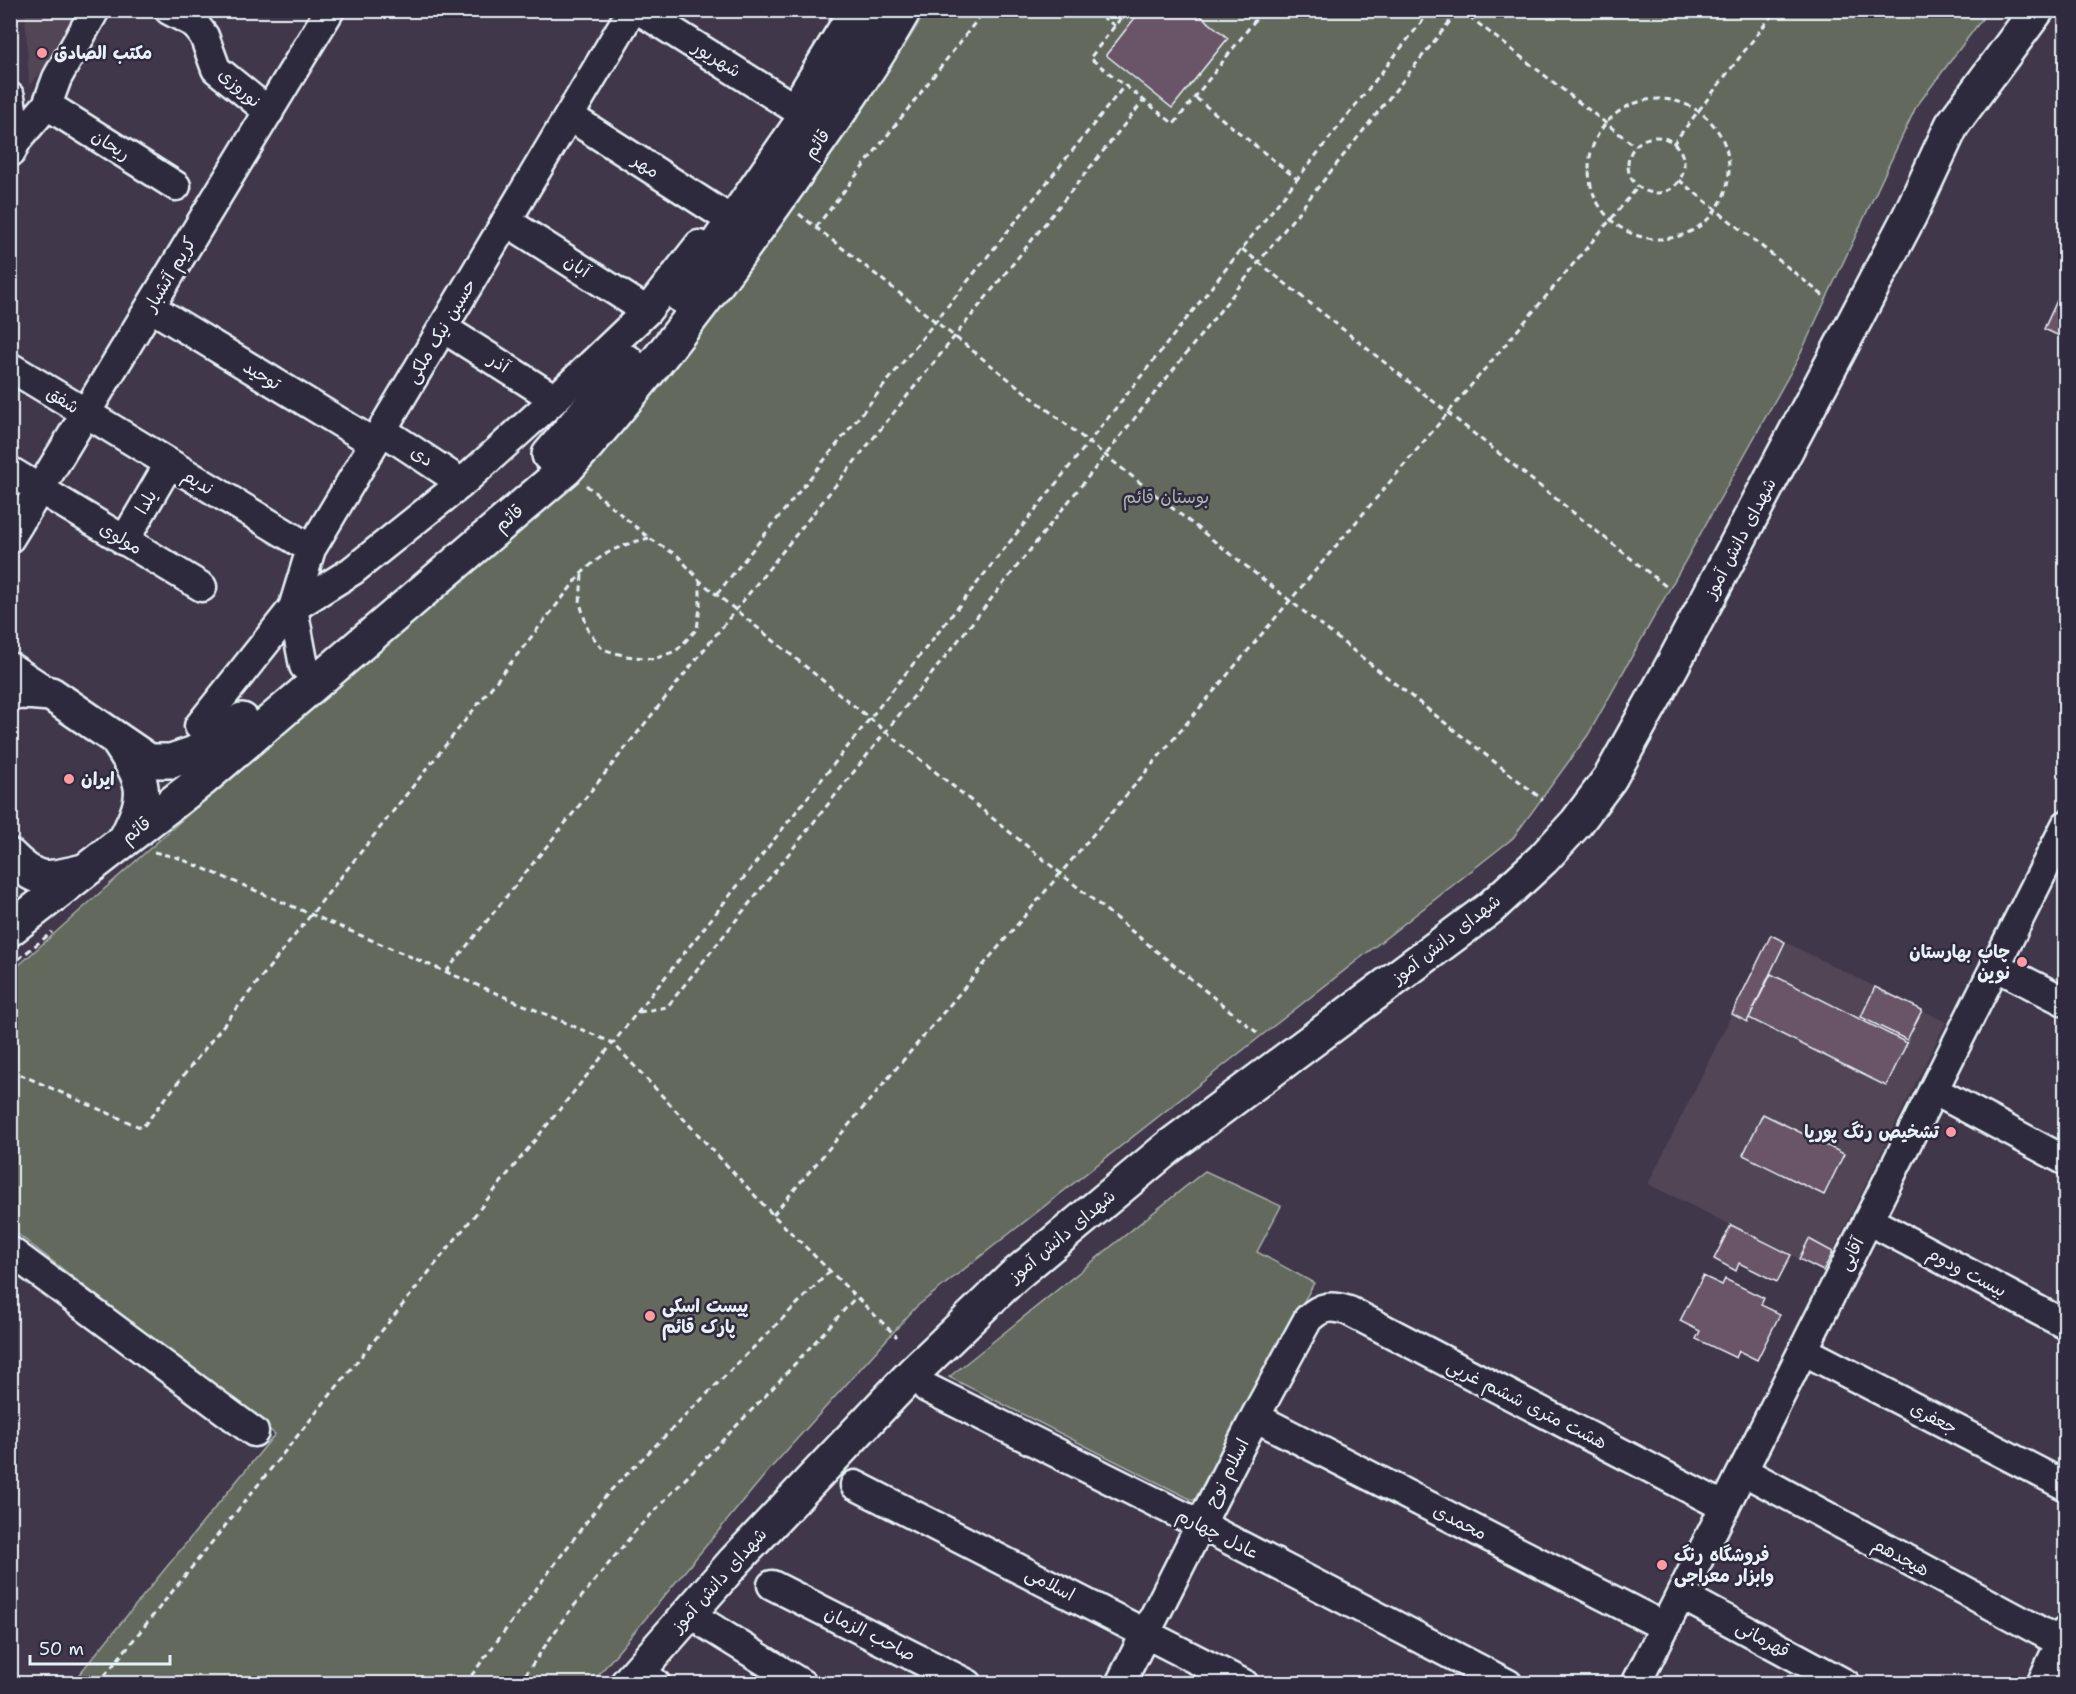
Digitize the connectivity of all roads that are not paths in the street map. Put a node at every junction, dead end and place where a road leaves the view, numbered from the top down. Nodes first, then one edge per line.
1 (95, 10) edge
2 (169, 10) edge
3 (330, 10) edge
4 (632, 10) edge
5 (639, 10) edge
6 (854, 10) edge
7 (877, 10) edge
8 (904, 10) edge
9 (2013, 10) edge
10 (2037, 10) edge
11 (10, 97) edge
12 (47, 105) junction
13 (794, 108) junction
14 (269, 112) junction
15 (569, 116) junction
16 (14, 147) edge
17 (176, 186) dead end
18 (723, 215) junction
19 (506, 221) junction
20 (150, 307) junction
21 (647, 311) junction
22 (443, 328) junction
23 (10, 367) edge
24 (555, 399) junction
25 (86, 414) junction
26 (378, 436) junction
27 (169, 464) junction
28 (10, 471) edge
29 (462, 483) junction
30 (40, 489) junction
31 (10, 537) edge
32 (124, 541) junction
33 (311, 549) junction
34 (202, 587) dead end
35 (293, 608) junction
36 (304, 666) junction
37 (10, 667) edge
38 (10, 693) edge
39 (51, 694) junction
40 (199, 726) dead end
41 (117, 739) junction
42 (2063, 834) edge
43 (136, 848) junction
44 (10, 856) edge
45 (84, 871) junction
46 (10, 929) edge
47 (1995, 966) junction
48 (2066, 1002) edge
49 (1933, 1090) junction
50 (2066, 1161) edge
51 (1868, 1220) junction
52 (10, 1251) edge
53 (1329, 1306) joint
54 (2066, 1325) edge
55 (1803, 1350) junction
56 (927, 1388) dead end
57 (1255, 1417) junction
58 (254, 1432) dead end
59 (1743, 1471) junction
60 (855, 1485) dead end
61 (2066, 1486) edge
62 (1725, 1506) junction
63 (1201, 1525) junction
64 (772, 1585) dead end
65 (1681, 1595) junction
66 (707, 1625) dead end
67 (1665, 1627) junction
68 (1146, 1633) junction
69 (2063, 1637) edge
70 (606, 1683) edge
71 (646, 1683) edge
72 (802, 1683) edge
73 (968, 1683) edge
74 (1120, 1683) edge
75 (1244, 1683) edge
76 (1508, 1683) edge
77 (1636, 1683) edge
78 (1846, 1683) edge
79 (2041, 1683) edge

1 - 12 street
2 - 14 street, نوروزی
3 - 14 street, کریم آتشبار
4 - 15 street, حسین نیک ملکی
5 - 13 street, شهریور
6 - 13 street
7 - 36 main road, قائم
8 - 43 main road, قائم
9 - 70 main road
10 - 71 main road, شهدای دانش آموز
11 - 16 street
12 - 16 street
12 - 17 street, ریحان
13 - 18 street
14 - 20 street, کریم آتشبار
15 - 18 street, مهر
15 - 19 street, حسین نیک ملکی
18 - 21 street
19 - 21 street, آبان
19 - 22 street, حسین نیک ملکی
20 - 25 street, کریم آتشبار
20 - 26 street, توحید
21 - 24 street
22 - 24 street, آذر
22 - 26 street, حسین نیک ملکی
23 - 25 street, شفق
24 - 29 street
25 - 27 street, ندیم
25 - 30 street, کریم آتشبار
26 - 29 street, دی
26 - 33 street, حسین نیک ملکی
27 - 32 street, یلدا
27 - 33 street, ندیم
28 - 30 street, مولوی
29 - 35 street
30 - 31 street, کریم آتشبار
30 - 32 street, مولوی
32 - 34 street, مولوی
33 - 35 street, حسین نیک ملکی
35 - 36 street, حسین نیک ملکی
35 - 40 street
36 - 41 main road, قائم
37 - 39 street
38 - 39 main road
39 - 41 main road, قائم
41 - 43 main road
42 - 47 street, آقایی
43 - 45 main road, قائم
44 - 45 main road
45 - 46 main road, قائم
47 - 48 street
47 - 49 street, آقایی
49 - 50 street
49 - 51 street, آقایی
51 - 54 street, بیست ودوم
51 - 55 street, آقایی
52 - 58 street
53 - 57 street, اسلام نوح
53 - 62 street, هشت متری ششم غربی
55 - 59 street, آقایی
55 - 61 street, جعفری
56 - 63 street, عادل چهارم
57 - 63 street, اسلام نوح
57 - 67 street, محمدی
59 - 62 street, آقایی
59 - 69 street, هیجدهم
60 - 68 street, اسلامی
62 - 65 street, آقایی
63 - 68 street, اسلام نوح
63 - 76 street, عادل چهارم
64 - 73 street, صاحب الزمان
65 - 67 street, آقایی
65 - 78 street, قهرمانی
66 - 72 street
67 - 77 street, آقایی
68 - 74 street, اسلام نوح
68 - 75 street, اسلامی
69 - 79 street

